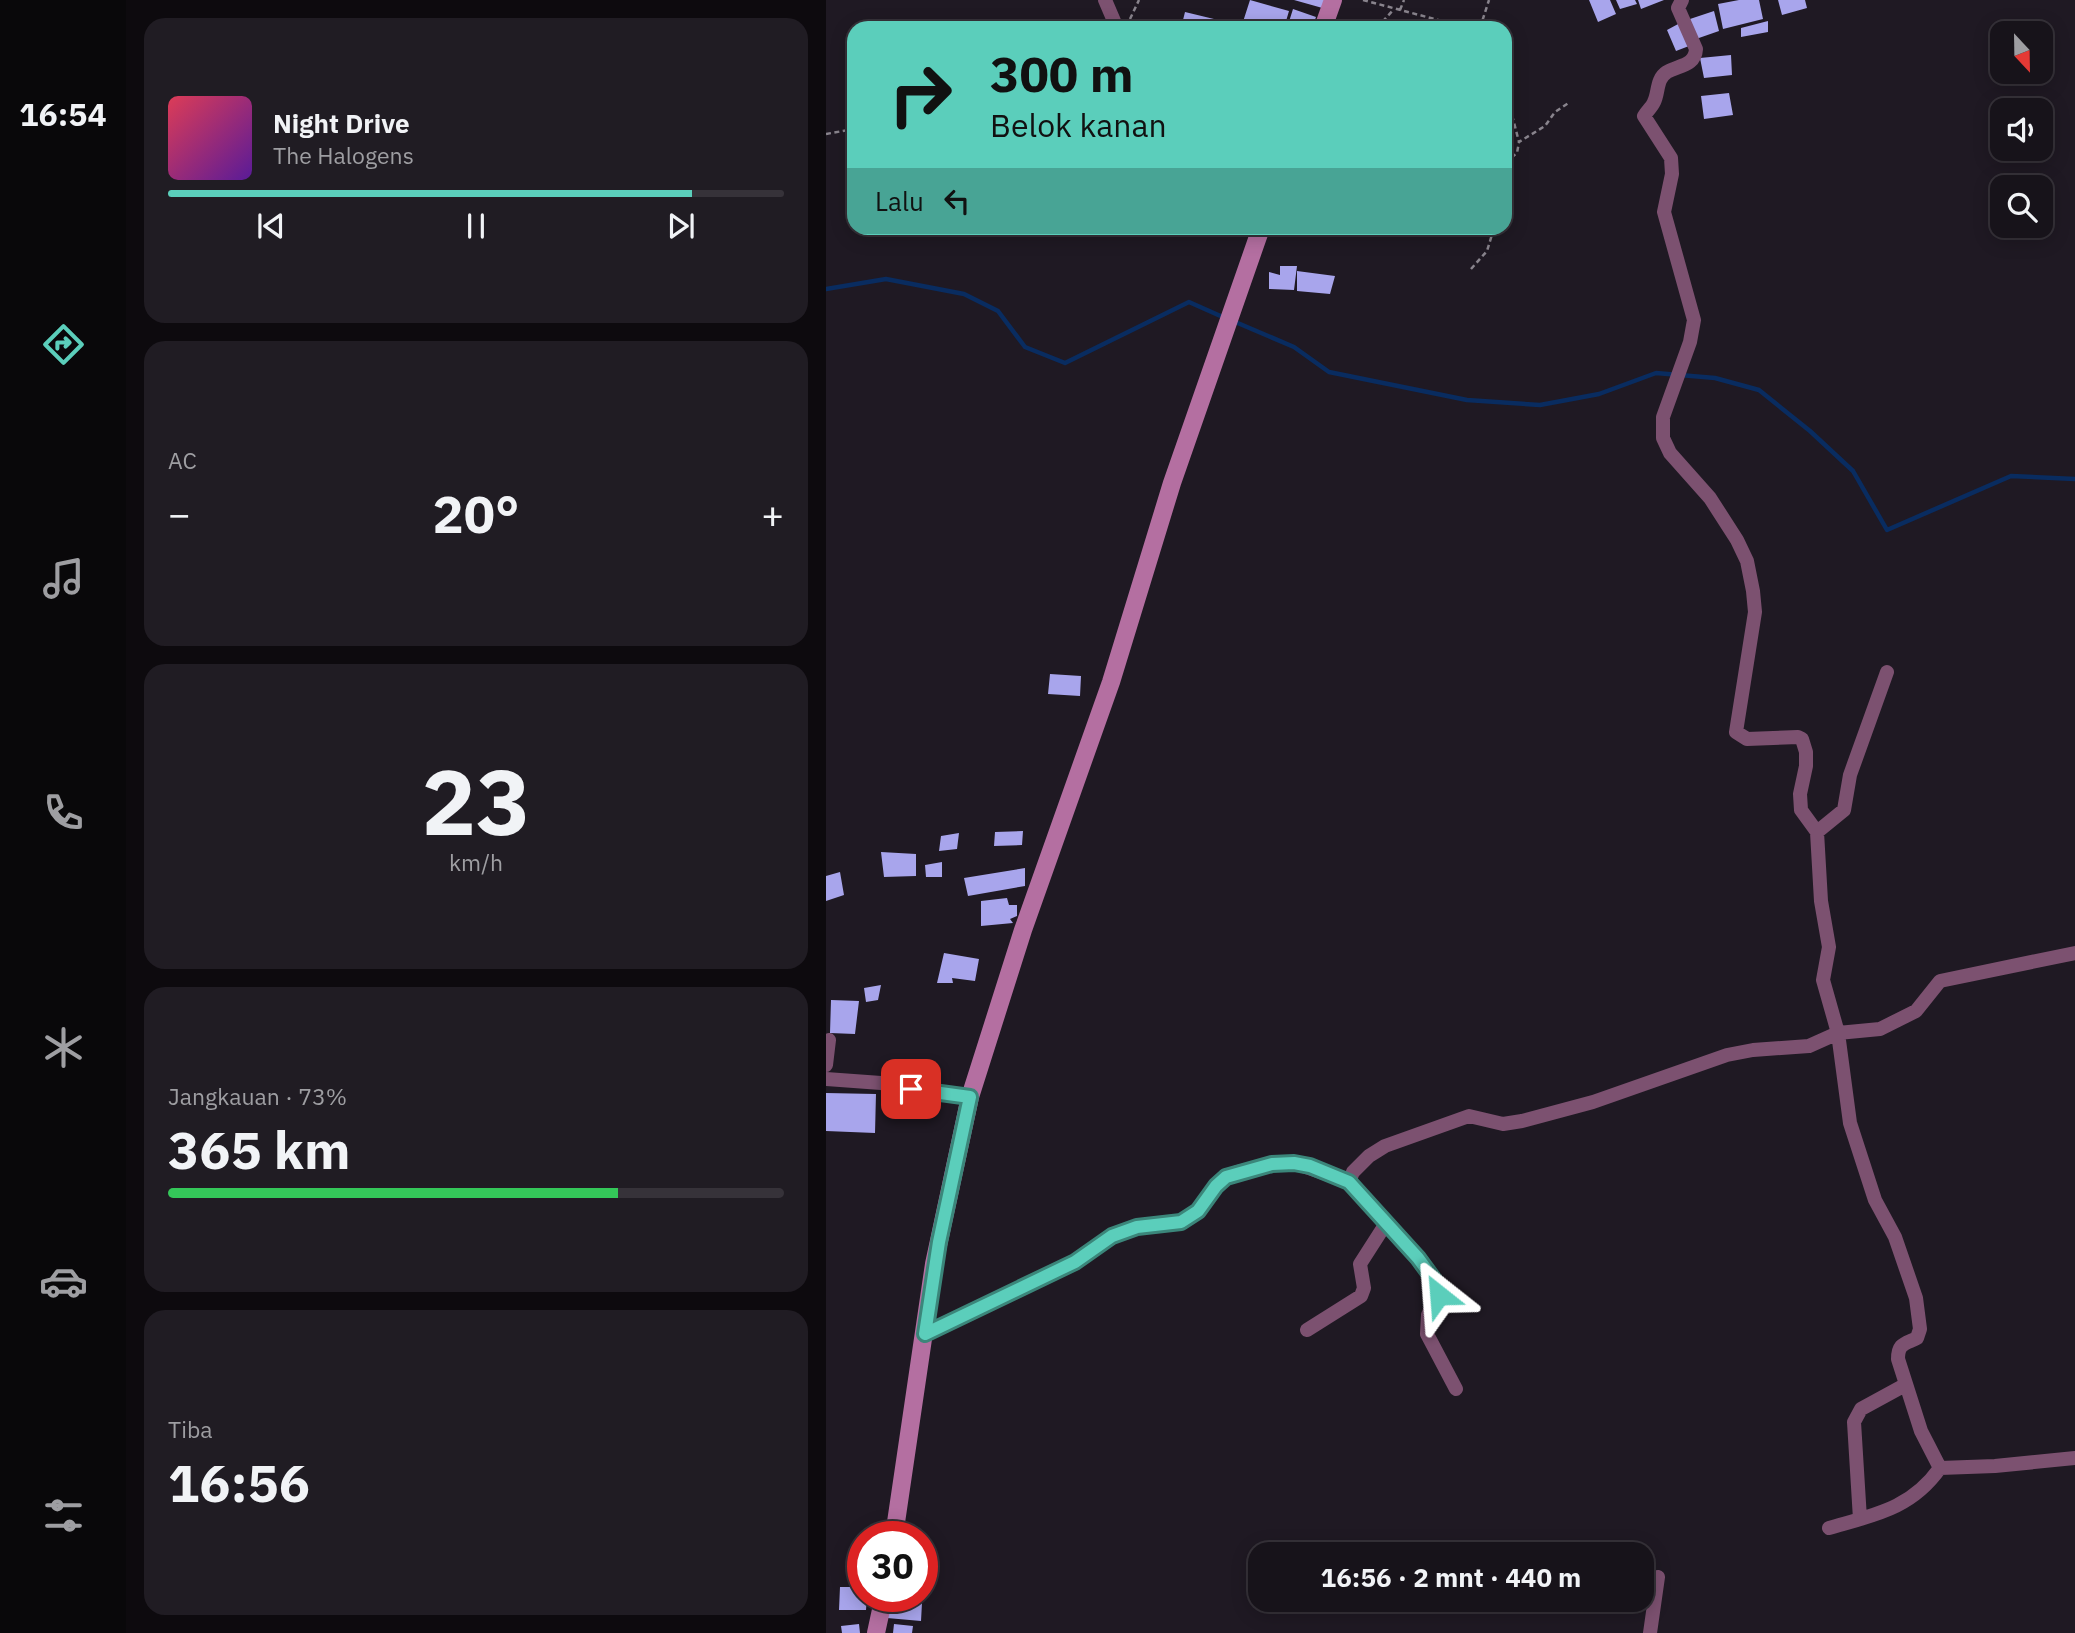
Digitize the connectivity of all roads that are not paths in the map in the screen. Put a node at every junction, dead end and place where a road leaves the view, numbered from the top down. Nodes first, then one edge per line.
1 (1105, 0) edge
2 (1333, 0) edge
3 (1682, 0) edge
4 (1114, 21) edge
5 (1326, 21) edge
6 (1259, 235) edge
7 (1887, 672) dead end
8 (1816, 832) junction
9 (2075, 953) edge
10 (1838, 1033) junction
11 (829, 1040) dead end
12 (826, 1065) edge
13 (826, 1079) edge
14 (970, 1097) junction
15 (1349, 1182) junction
16 (1385, 1225) junction
17 (1307, 1330) dead end
18 (925, 1334) junction
19 (1906, 1385) junction
20 (1455, 1389) dead end
21 (2075, 1458) edge
22 (1940, 1468) junction
23 (1860, 1519) junction
24 (896, 1521) edge
25 (1829, 1528) dead end
26 (1658, 1577) dead end
27 (881, 1612) edge
28 (876, 1633) edge
29 (1650, 1633) edge

1 - 4 street
2 - 5 street
3 - 8 street
6 - 14 street
7 - 8 street
8 - 10 street
9 - 10 street
10 - 15 street
10 - 19 street
11 - 12 street
13 - 14 street
14 - 18 street
15 - 16 street
15 - 18 street
16 - 17 street
16 - 20 street
18 - 24 street
19 - 22 street
19 - 23 street
21 - 22 street
22 - 23 street
23 - 25 street
26 - 29 street
27 - 28 street

